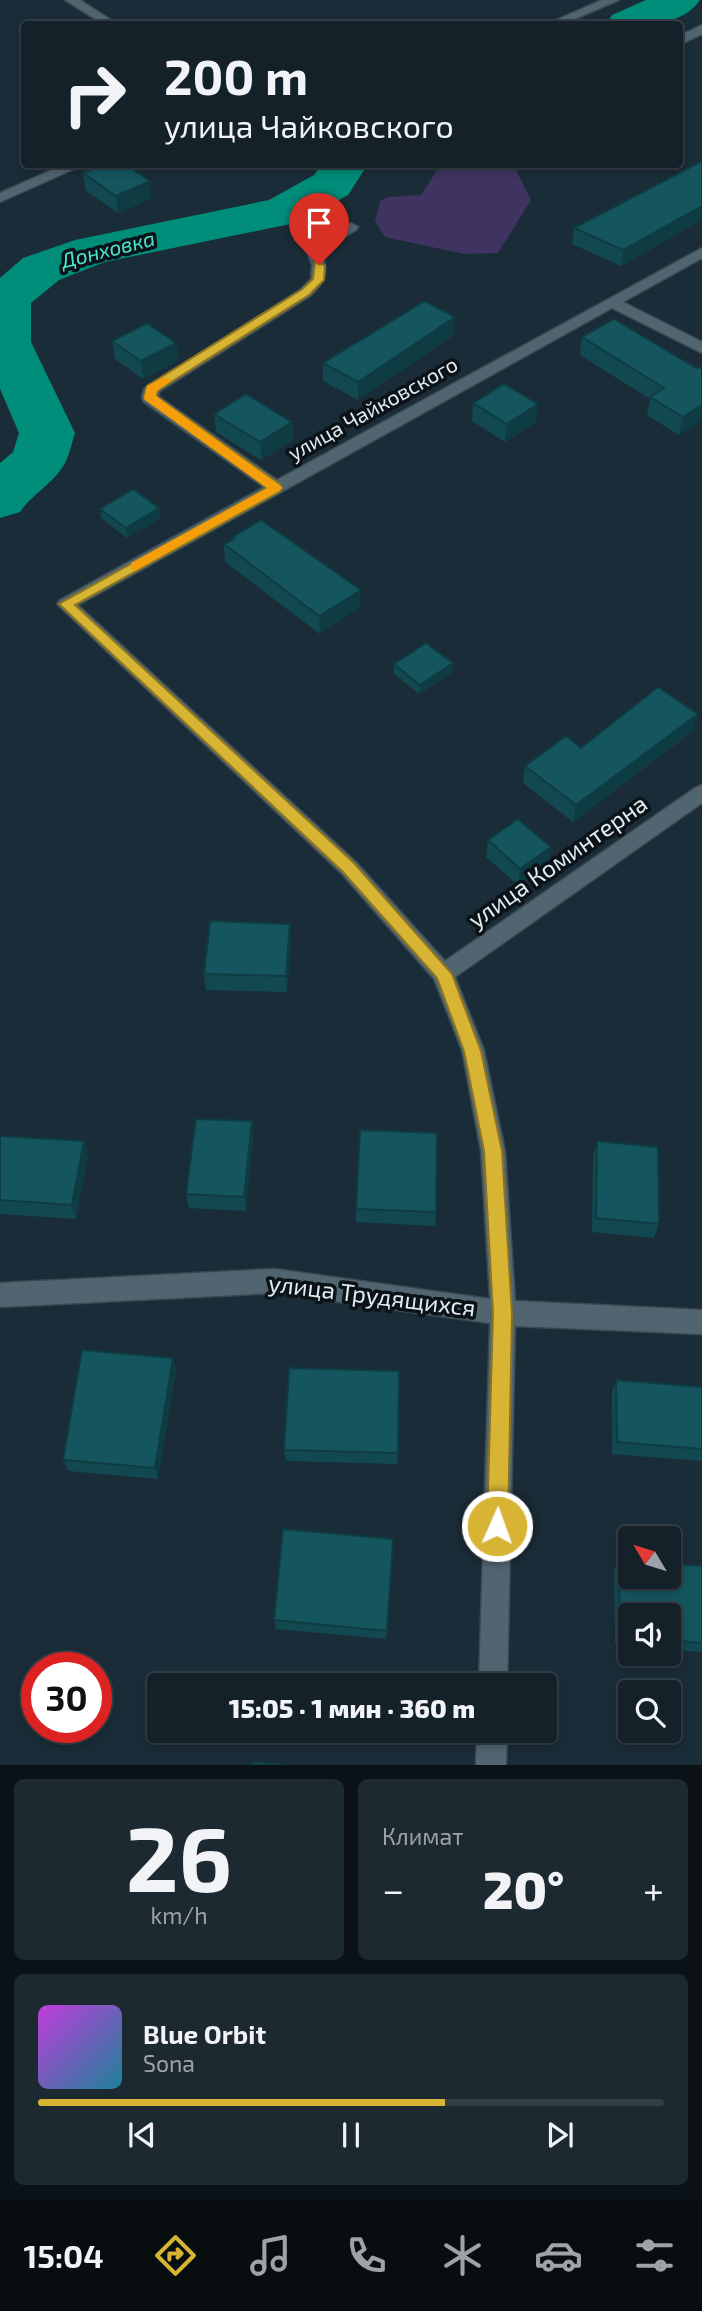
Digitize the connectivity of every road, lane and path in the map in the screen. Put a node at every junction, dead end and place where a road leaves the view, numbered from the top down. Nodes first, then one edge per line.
1 (71, 0) edge
2 (613, 0) edge
3 (106, 21) edge
4 (560, 21) edge
5 (702, 29) edge
6 (683, 39) edge
7 (69, 168) edge
8 (0, 198) edge
9 (351, 227) dead end
10 (702, 252) edge
11 (612, 302) junction
12 (702, 348) edge
13 (277, 488) junction
14 (702, 793) edge
15 (443, 974) junction
16 (0, 1295) edge
17 (503, 1313) junction
18 (702, 1322) edge
19 (494, 1673) edge
20 (492, 1743) edge
21 (492, 1765) edge

1 - 3 street
2 - 4 street
5 - 6 street
7 - 8 street
9 - 13 street
10 - 11 street, улица Чайковского
11 - 12 street
11 - 13 street, улица Чайковского
13 - 15 street, улица Чайковского
14 - 15 street, улица Коминтерна
15 - 17 street
16 - 17 street, улица Трудящихся
17 - 18 street, улица Трудящихся
17 - 19 street
20 - 21 street

